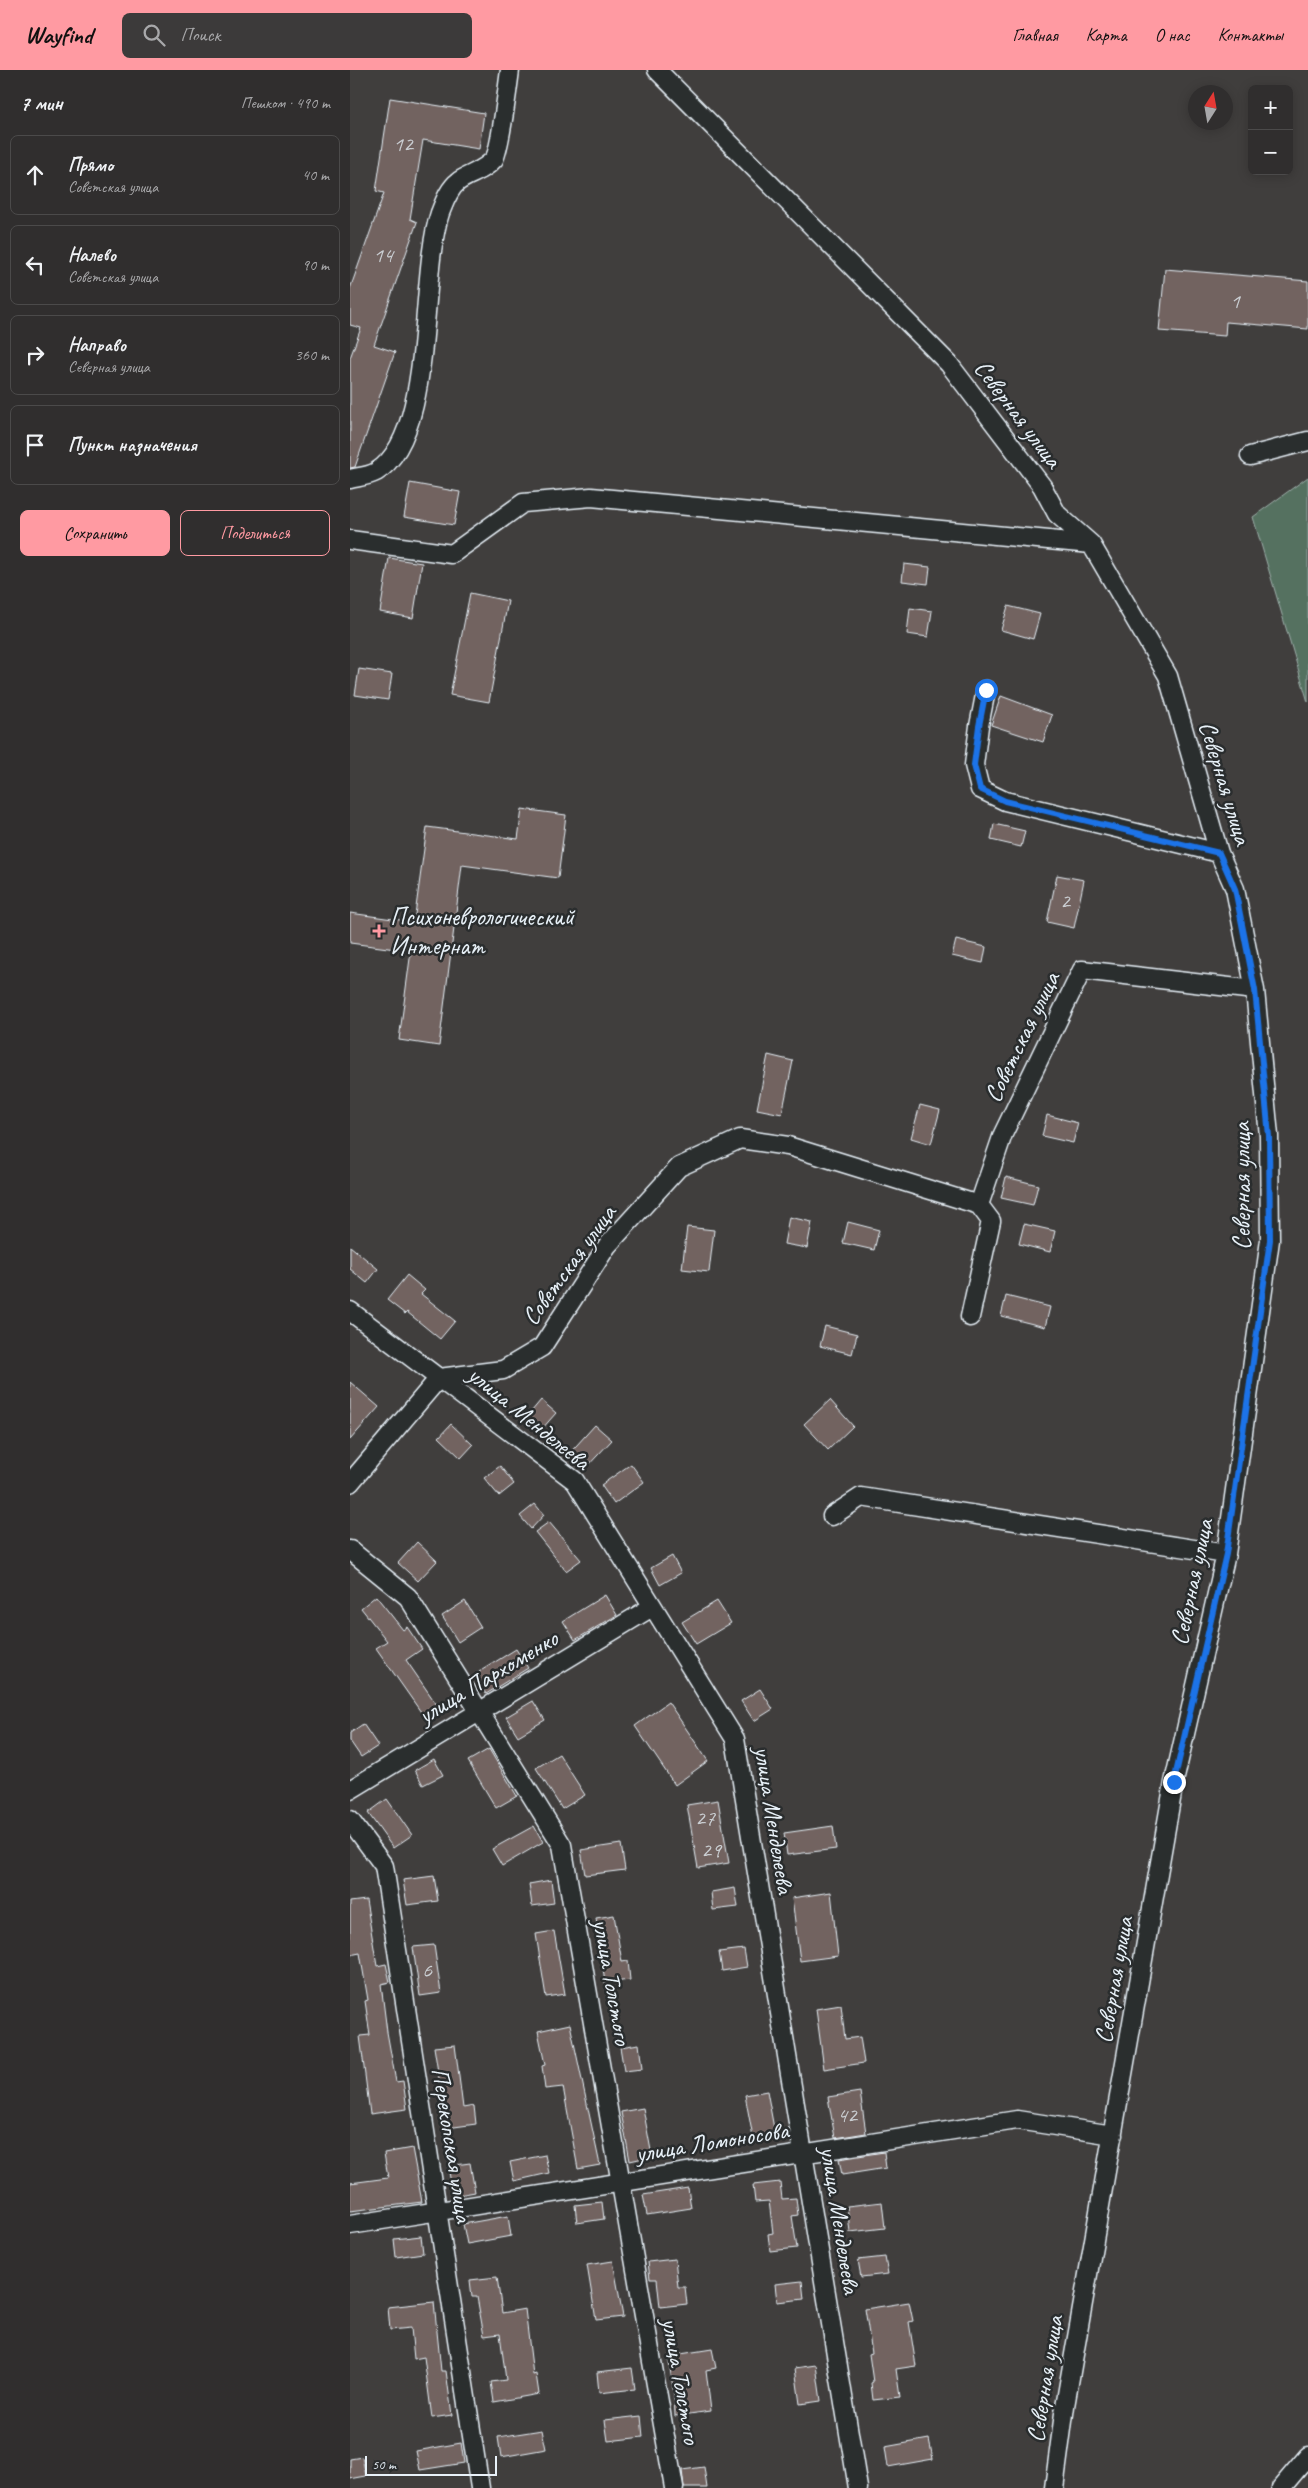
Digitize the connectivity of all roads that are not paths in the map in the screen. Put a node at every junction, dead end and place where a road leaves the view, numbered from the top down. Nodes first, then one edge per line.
1 (510, 70) edge
2 (657, 70) edge
3 (1308, 441) edge
4 (1250, 456) dead end
5 (350, 479) edge
6 (350, 540) edge
7 (1091, 544) junction
8 (986, 690) dead end
9 (1219, 853) junction
10 (1255, 990) junction
11 (979, 1205) junction
12 (350, 1310) edge
13 (970, 1317) dead end
14 (439, 1378) junction
15 (350, 1482) edge
16 (832, 1516) dead end
17 (350, 1550) edge
18 (1226, 1554) junction
19 (652, 1607) junction
20 (480, 1712) junction
21 (350, 1790) edge
22 (350, 1820) edge
23 (1113, 2135) junction
24 (804, 2153) junction
25 (621, 2182) junction
26 (437, 2211) junction
27 (350, 2225) edge
28 (1308, 2456) edge
29 (480, 2488) edge
30 (674, 2488) edge
31 (858, 2488) edge
32 (1054, 2488) edge
33 (1281, 2488) edge

1 - 5 street
2 - 7 street, Северная улица
3 - 4 street
6 - 7 street
7 - 9 street, Северная улица
8 - 9 street
9 - 10 street, Северная улица
10 - 11 street, Советская улица
10 - 18 street, Северная улица
11 - 13 street
11 - 14 street, Советская улица
12 - 14 street, улица Менделеева
14 - 15 street
14 - 19 street, улица Менделеева
16 - 18 street
17 - 20 street, улица Толстого
18 - 23 street, Северная улица
19 - 20 street, улица Пархоменко
19 - 24 street, улица Менделеева
20 - 21 street, улица Пархоменко
20 - 25 street, улица Толстого
22 - 26 street, Перекопская улица
23 - 24 street, улица Ломоносова
23 - 32 street, Северная улица
24 - 25 street, улица Ломоносова
24 - 31 street, улица Менделеева
25 - 26 street, улица Ломоносова
25 - 30 street, улица Толстого
26 - 27 street, улица Ломоносова
26 - 29 street, Перекопская улица
28 - 33 street

